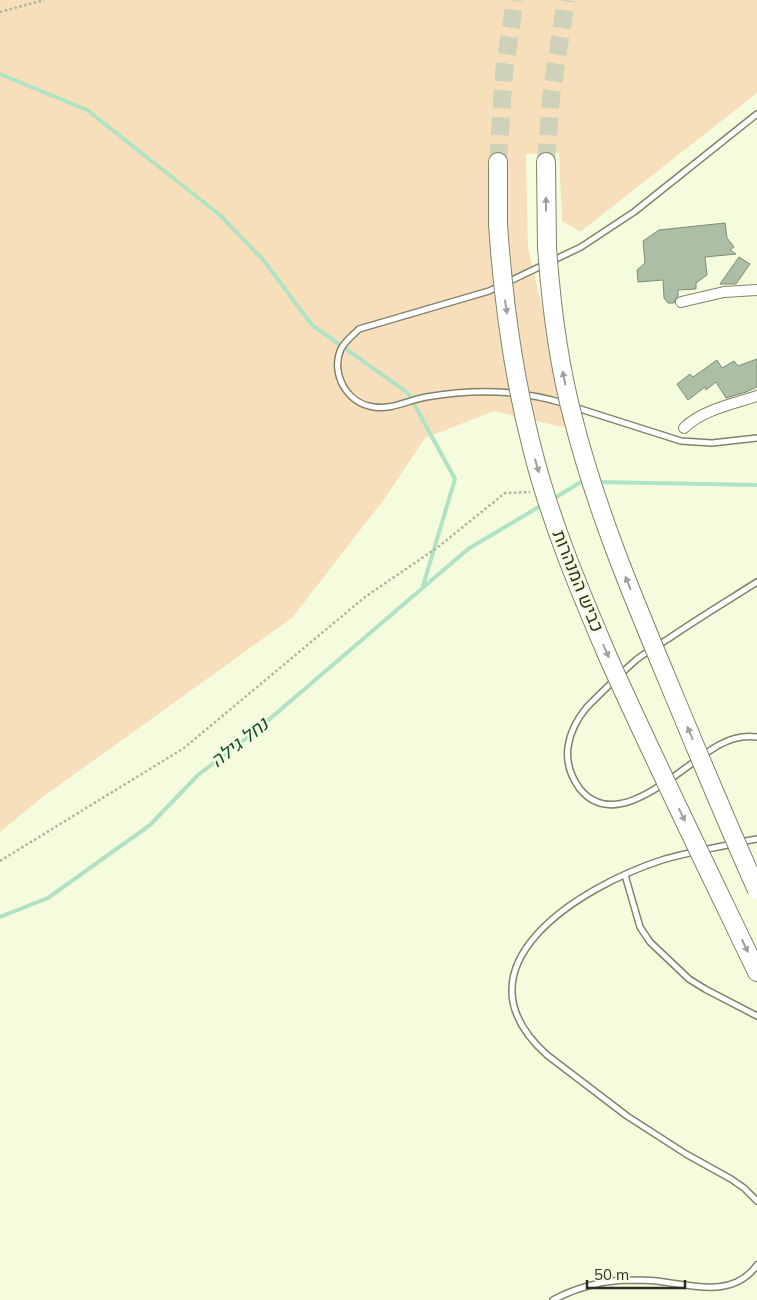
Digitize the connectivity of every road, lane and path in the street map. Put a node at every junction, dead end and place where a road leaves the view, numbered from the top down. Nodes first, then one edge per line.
1 (44, 0) edge
2 (0, 12) edge
3 (757, 114) edge
4 (498, 162) tunnel mouth
5 (546, 162) tunnel mouth
6 (757, 290) edge
7 (681, 302) dead end
8 (757, 396) edge
9 (684, 428) dead end
10 (757, 438) edge
11 (538, 492) dead end
12 (757, 582) edge
13 (757, 737) edge
14 (757, 838) edge
15 (0, 861) edge
16 (625, 875) junction
17 (757, 890) edge
18 (757, 972) edge
19 (757, 1016) edge
20 (757, 1201) edge
21 (757, 1265) edge
22 (553, 1300) edge

1 - 2 path
3 - 10 lane
4 -> 18 highway, כביש המנהרות, bridge
17 -> 5 highway, bridge
6 - 7 street
8 - 9 street
11 - 15 path
12 - 13 lane
14 - 16 lane
16 - 19 lane
16 - 20 lane
21 - 22 lane

